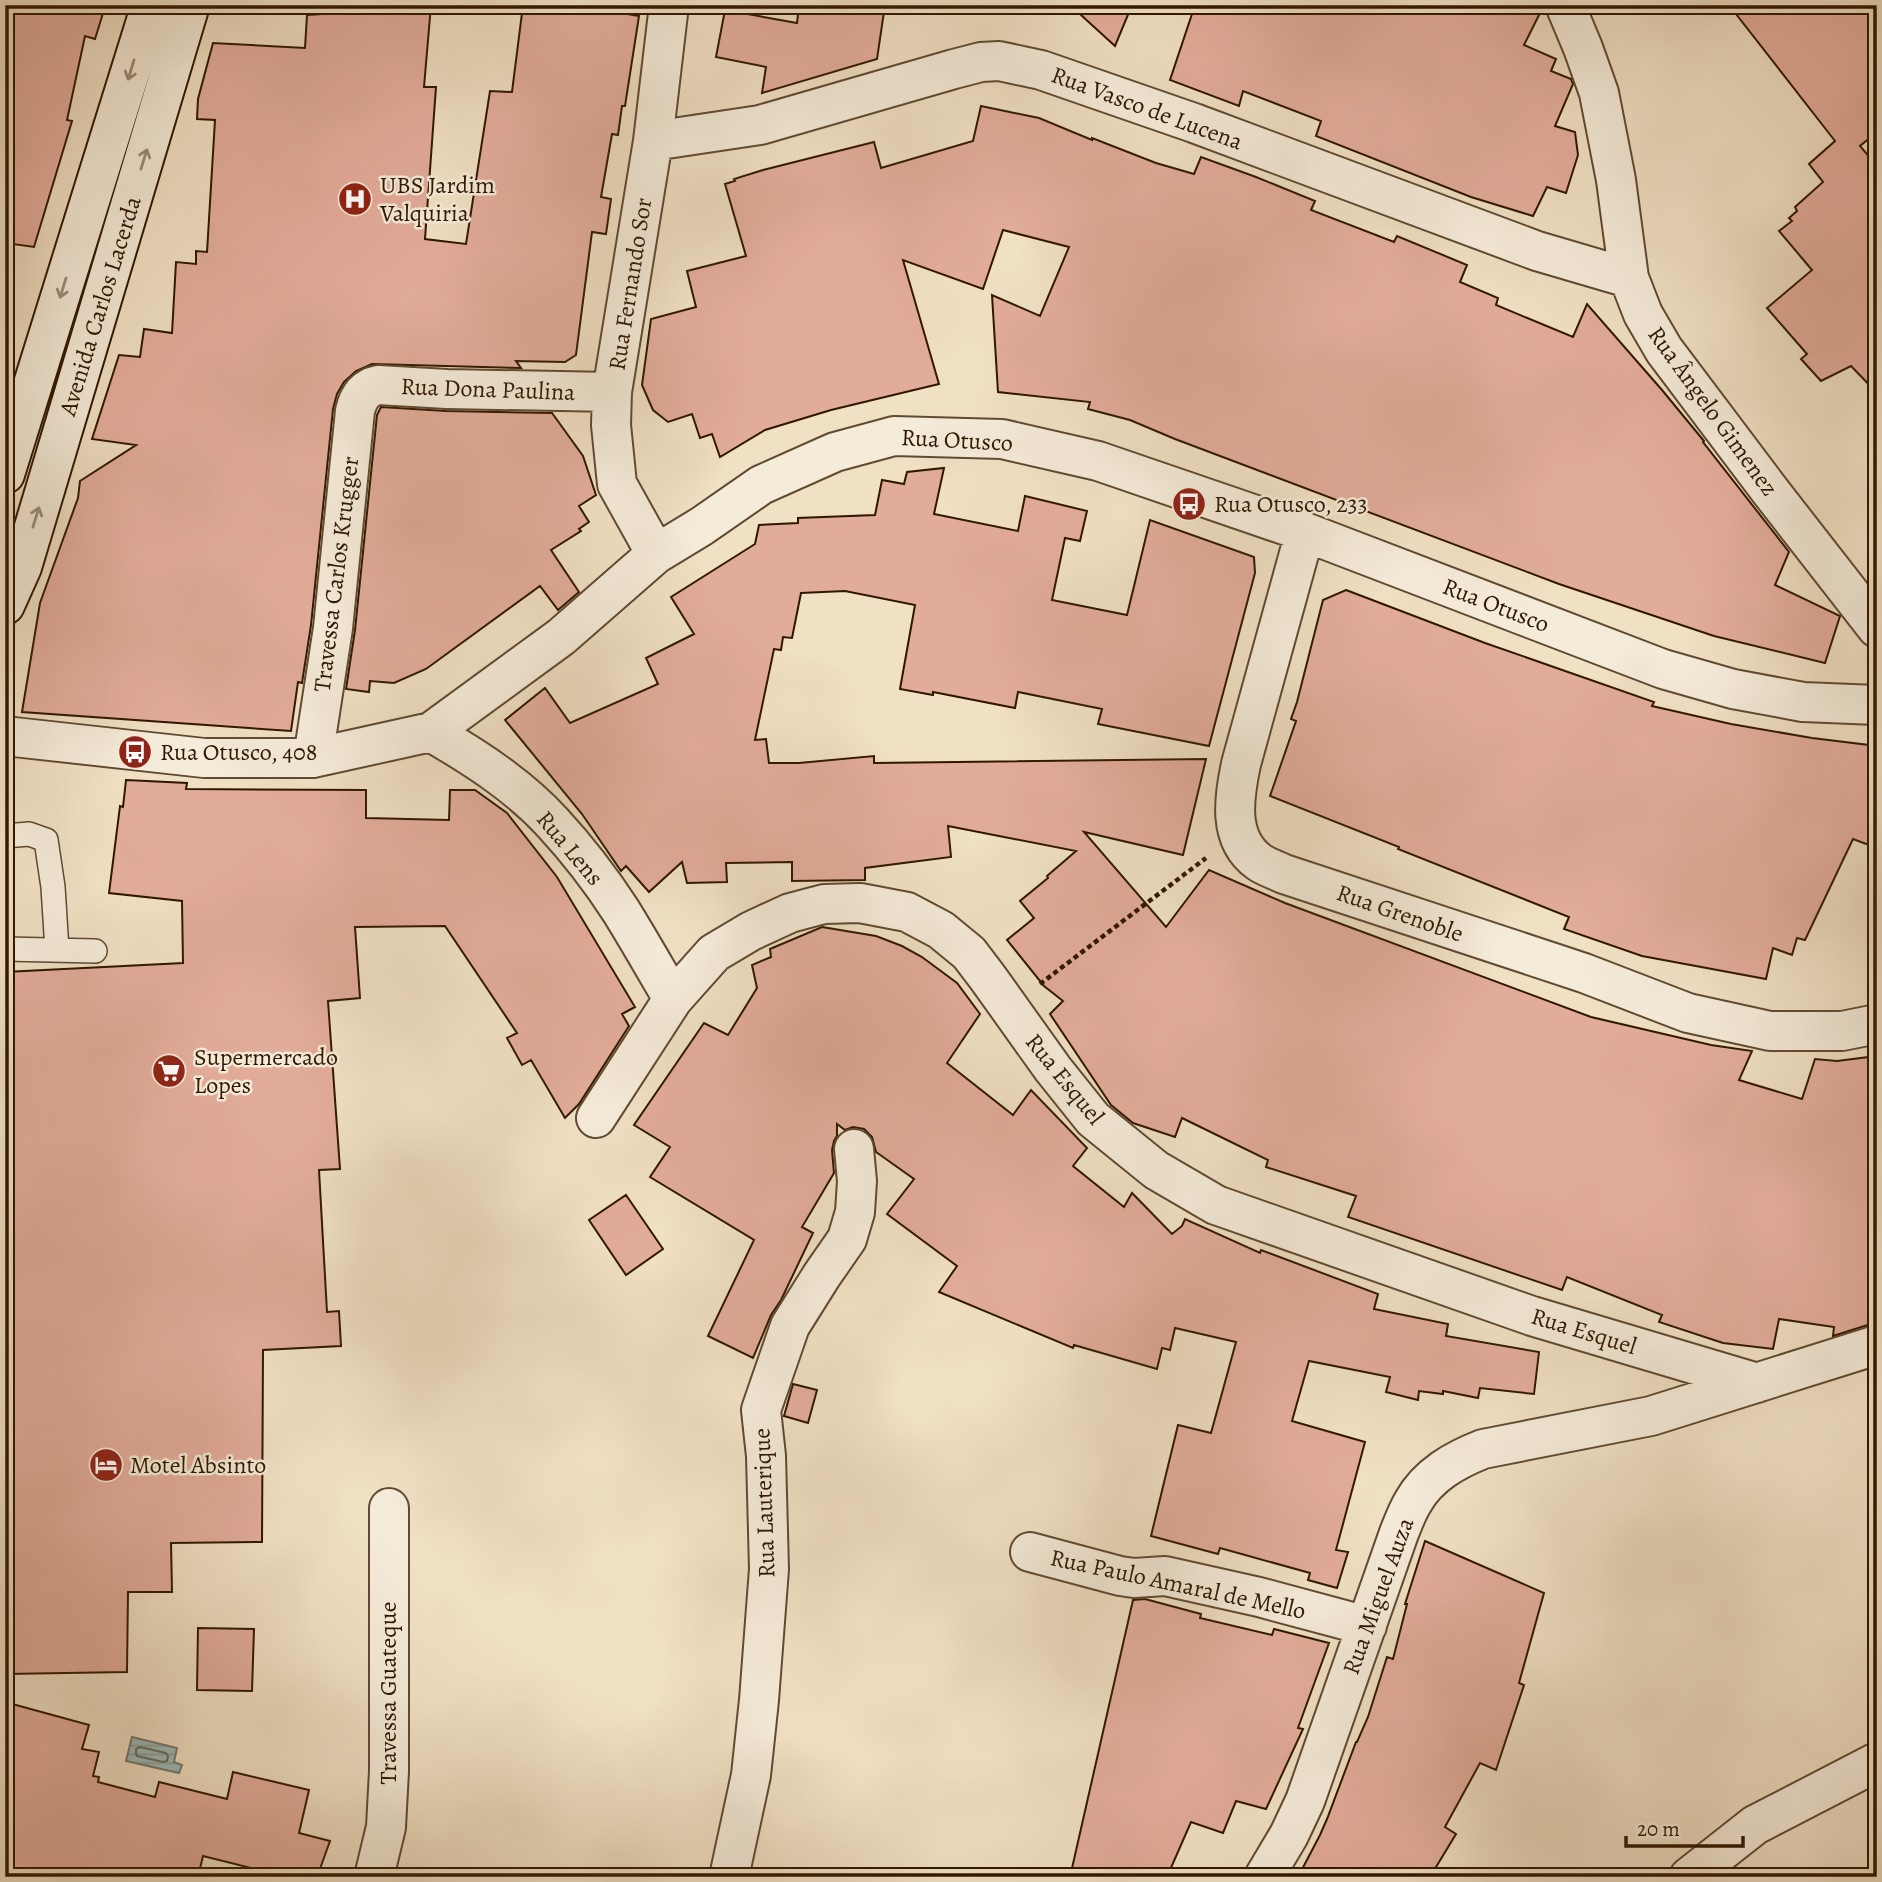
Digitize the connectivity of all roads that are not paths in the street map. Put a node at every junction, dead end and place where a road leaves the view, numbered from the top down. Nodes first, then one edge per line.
1 (151, 5) edge
2 (190, 5) edge
3 (670, 5) edge
4 (1565, 5) edge
5 (653, 141) junction
6 (1629, 278) junction
7 (364, 391) joint
8 (612, 392) junction
9 (5, 474) edge
10 (1305, 532) junction
11 (656, 554) junction
12 (5, 605) edge
13 (1877, 628) edge
14 (1877, 705) edge
15 (431, 732) junction
16 (5, 736) edge
17 (313, 758) junction
18 (5, 836) edge
19 (5, 949) edge
20 (57, 950) junction
21 (95, 951) dead end
22 (673, 999) junction
23 (1877, 1024) edge
24 (596, 1118) dead end
25 (855, 1149) dead end
26 (1877, 1345) edge
27 (1756, 1383) junction
28 (389, 1508) dead end
29 (1030, 1552) dead end
30 (1367, 1626) junction
31 (1877, 1762) edge
32 (374, 1877) edge
33 (729, 1877) edge
34 (1264, 1877) edge
35 (1689, 1877) edge

1 -> 9 street, Avenida Carlos Lacerda
12 -> 2 street, Avenida Carlos Lacerda
3 - 5 street, Rua Fernando Sor
4 - 6 street, Rua Ângelo Gimenez
5 - 6 street, Rua Vasco de Lucena
5 - 8 street, Rua Fernando Sor
6 - 13 street, Rua Ângelo Gimenez
7 - 8 street, Rua Dona Paulina
7 - 17 street, Travessa Carlos Krugger
8 - 11 street, Rua Fernando Sor
10 - 11 street, Rua Otusco
10 - 14 street, Rua Otusco
10 - 23 street, Rua Grenoble
11 - 15 street, Rua Otusco
15 - 17 street, Rua Otusco
15 - 22 street, Rua Lens
16 - 17 street, Rua Otusco
18 - 20 lane
19 - 20 lane
20 - 21 lane
22 - 24 street, Rua Esquel
22 - 27 street, Rua Esquel
25 - 33 street, Rua Lauterique
26 - 27 street, Rua Miguel Auza
27 - 30 street, Rua Miguel Auza
28 - 32 street, Travessa Guateque
29 - 30 street, Rua Paulo Amaral de Mello
30 - 34 street, Rua Miguel Auza
31 - 35 street

